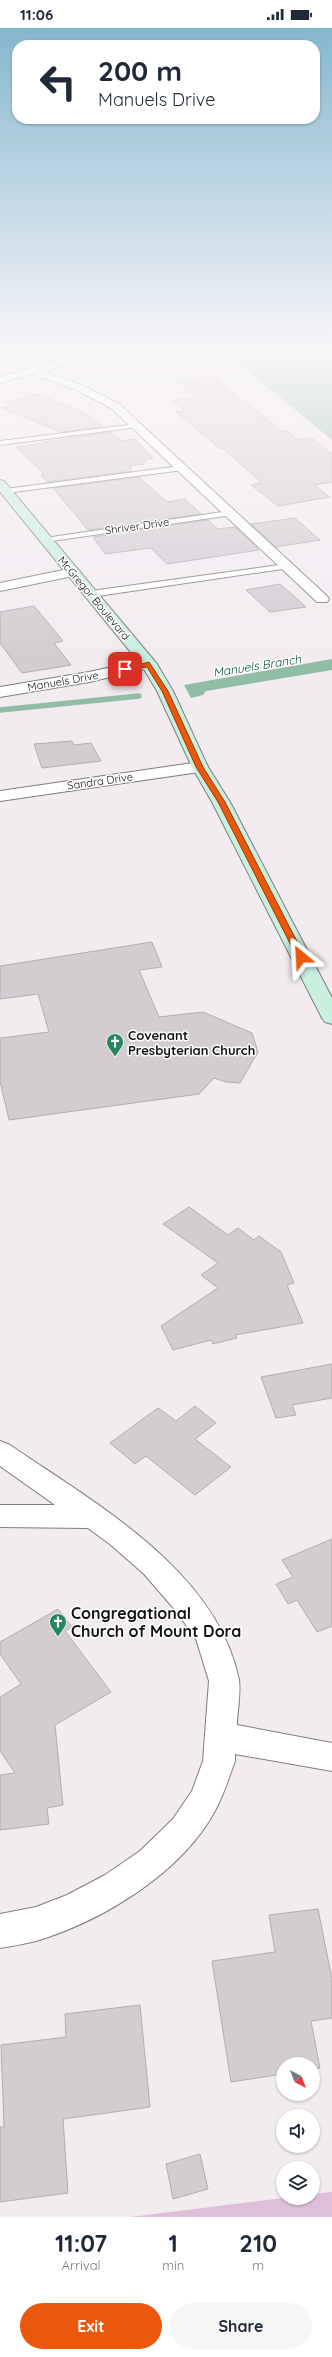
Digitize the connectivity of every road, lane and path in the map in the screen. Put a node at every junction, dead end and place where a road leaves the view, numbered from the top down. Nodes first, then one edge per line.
1 (165, 454) edge
2 (180, 468) junction
3 (4, 492) edge
4 (228, 513) junction
5 (45, 540) junction
6 (286, 566) junction
7 (73, 572) junction
8 (0, 587) edge
9 (91, 594) junction
10 (322, 599) dead end
11 (149, 664) junction
12 (0, 692) edge
13 (200, 767) junction
14 (0, 796) edge
15 (332, 1018) edge
16 (0, 1452) edge
17 (0, 1516) edge
18 (94, 1517) junction
19 (222, 1737) junction
20 (332, 1757) edge
21 (0, 1931) edge

1 - 2 street
2 - 3 lane
2 - 4 street
3 - 5 main road, McGregor Boulevard
4 - 5 lane, Shriver Drive
4 - 6 street
5 - 7 main road, McGregor Boulevard
6 - 9 lane
6 - 10 street
7 - 8 street
7 - 9 main road, McGregor Boulevard
9 - 11 main road, McGregor Boulevard
11 - 12 street, Manuels Drive
11 - 13 main road, McGregor Boulevard
13 - 14 street, Sandra Drive
13 - 15 main road, McGregor Boulevard
16 - 18 street
17 - 18 street
18 - 19 street
19 - 20 street
19 - 21 street

